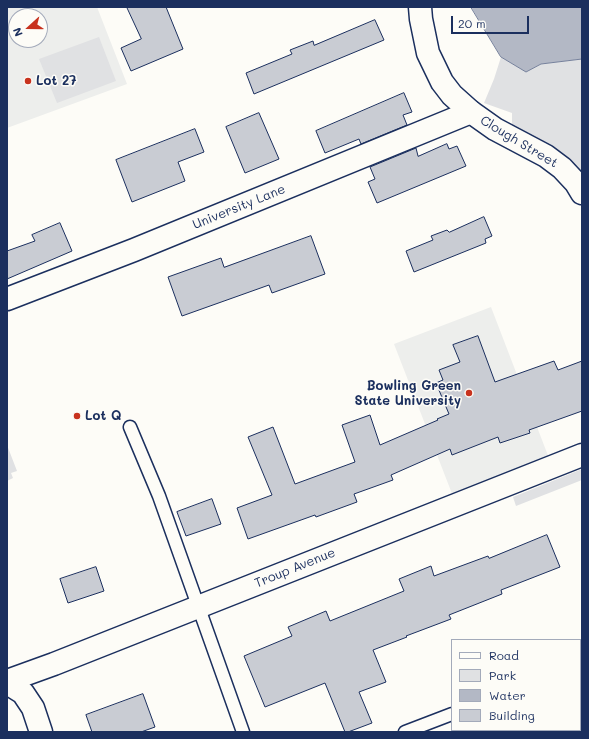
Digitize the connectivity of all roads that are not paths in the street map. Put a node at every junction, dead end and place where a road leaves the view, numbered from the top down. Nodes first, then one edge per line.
1 (420, 7) edge
2 (471, 112) junction
3 (582, 193) edge
4 (7, 299) edge
5 (130, 427) dead end
6 (582, 455) edge
7 (199, 606) junction
8 (7, 682) edge
9 (451, 714) edge
10 (41, 732) edge
11 (243, 732) edge
12 (405, 732) edge

1 - 2 street, Clough Street
2 - 3 street, Clough Street
2 - 4 street, University Lane
5 - 7 lane
6 - 7 street, Troup Avenue
7 - 8 street, Troup Avenue
7 - 11 lane
8 - 10 street
9 - 12 lane

